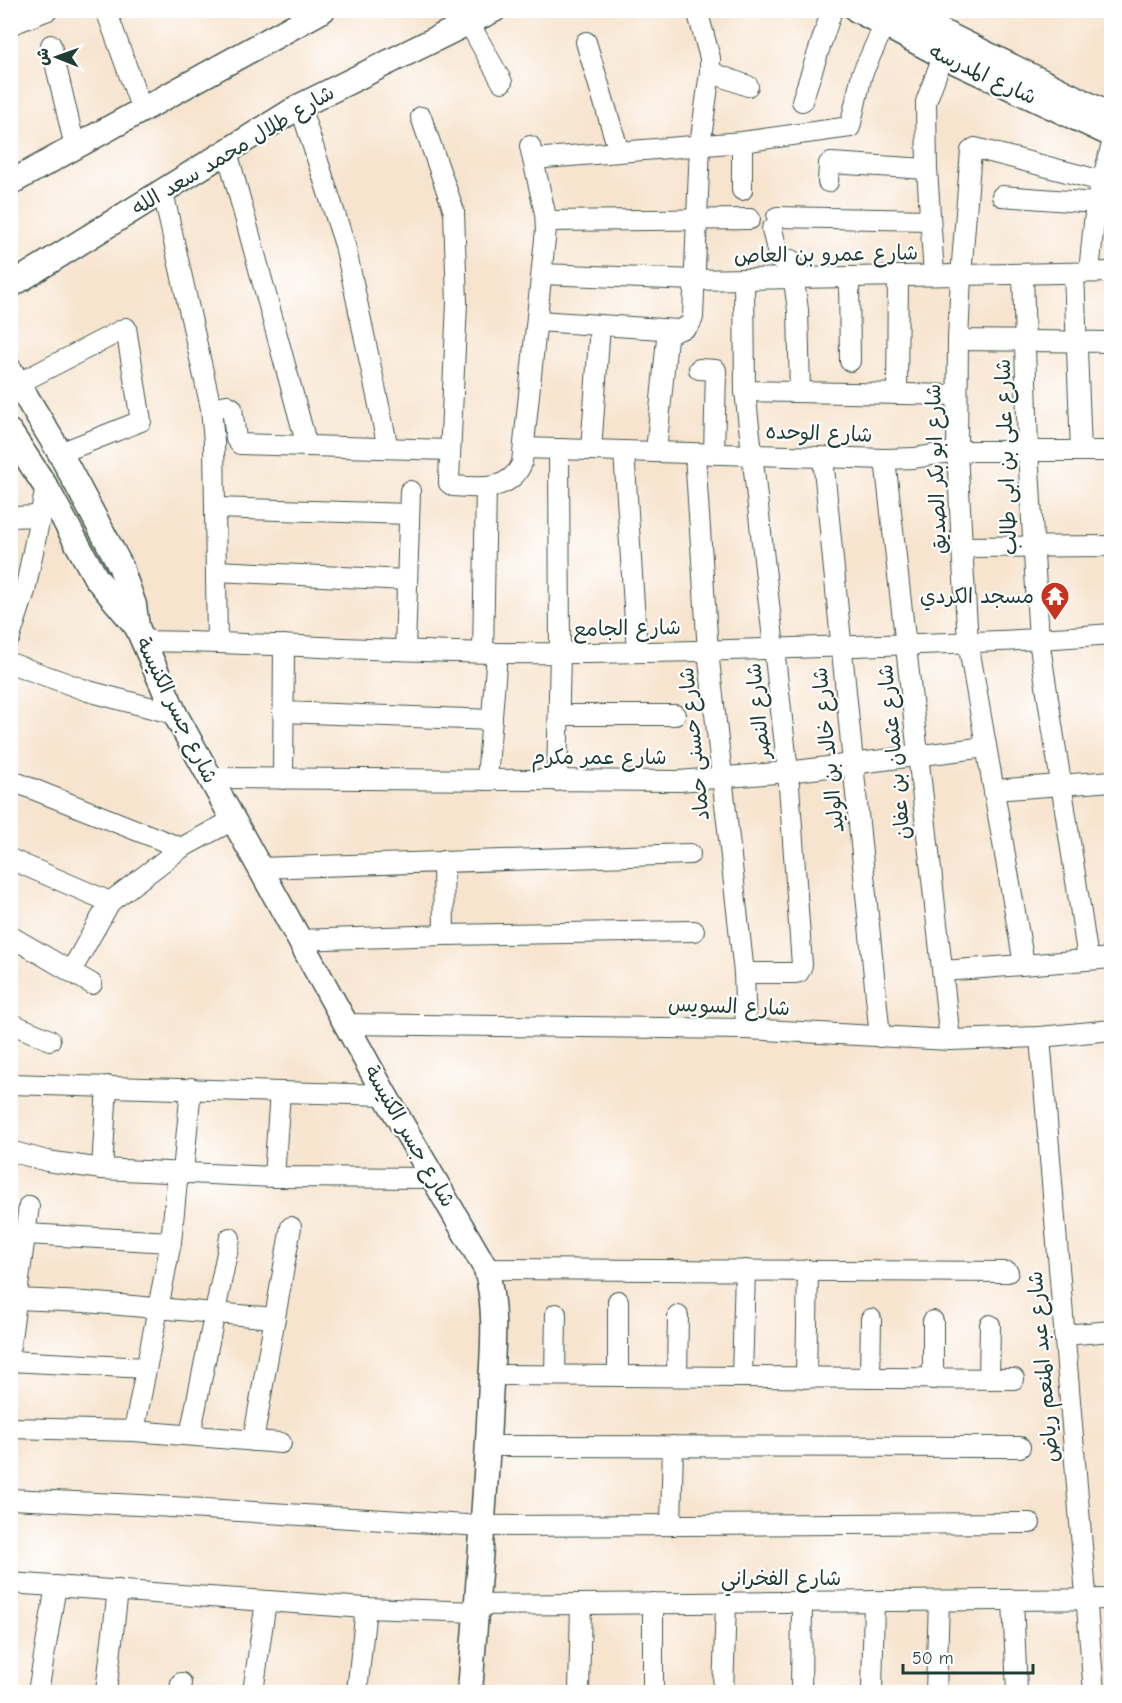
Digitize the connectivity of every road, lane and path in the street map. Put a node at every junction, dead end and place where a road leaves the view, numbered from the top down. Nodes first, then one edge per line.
1 (48, 10) edge
2 (106, 10) edge
3 (494, 10) edge
4 (697, 10) edge
5 (832, 10) edge
6 (857, 10) edge
7 (312, 13) edge
8 (891, 18) edge
9 (469, 23) junction
10 (10, 25) edge
11 (586, 42) dead end
12 (51, 45) dead end
13 (943, 56) junction
14 (710, 72) junction
15 (502, 82) dead end
16 (748, 86) dead end
17 (802, 101) dead end
18 (300, 106) junction
19 (142, 110) junction
20 (1112, 116) edge
21 (421, 117) dead end
22 (1112, 135) edge
23 (742, 142) junction
24 (1112, 144) edge
25 (700, 145) junction
26 (75, 147) junction
27 (227, 151) junction
28 (619, 152) junction
29 (927, 169) junction
30 (1102, 181) junction
31 (828, 182) dead end
32 (10, 183) edge
33 (742, 190) dead end
34 (163, 192) junction
35 (1002, 196) dead end
36 (1096, 203) junction
37 (750, 219) dead end
38 (697, 220) junction
39 (930, 220) junction
40 (546, 221) junction
41 (932, 244) junction
42 (963, 246) junction
43 (1112, 272) edge
44 (1081, 273) junction
45 (542, 274) junction
46 (1023, 274) junction
47 (961, 275) junction
48 (898, 276) junction
49 (934, 276) junction
50 (849, 277) junction
51 (794, 278) junction
52 (694, 280) junction
53 (744, 280) junction
54 (10, 286) edge
55 (537, 321) junction
56 (600, 325) junction
57 (678, 330) junction
58 (958, 340) junction
59 (1025, 341) junction
60 (1077, 341) junction
61 (1112, 342) edge
62 (850, 361) dead end
63 (699, 369) dead end
64 (15, 376) edge
65 (745, 391) junction
66 (800, 392) junction
67 (897, 394) junction
68 (957, 395) junction
69 (211, 408) junction
70 (10, 432) edge
71 (307, 446) junction
72 (388, 448) junction
73 (524, 448) junction
74 (559, 449) junction
75 (449, 450) junction
76 (591, 450) junction
77 (624, 451) junction
78 (957, 451) junction
79 (1028, 451) junction
80 (1081, 451) junction
81 (1112, 451) edge
82 (656, 452) junction
83 (60, 453) junction
84 (705, 454) junction
85 (752, 455) junction
86 (823, 458) junction
87 (885, 459) junction
88 (46, 487) junction
89 (486, 487) junction
90 (410, 491) dead end
91 (215, 508) junction
92 (409, 514) junction
93 (40, 516) junction
94 (10, 517) edge
95 (1033, 546) junction
96 (1112, 546) edge
97 (962, 547) junction
98 (216, 571) junction
99 (407, 580) junction
100 (18, 592) edge
101 (140, 634) junction
102 (1112, 634) edge
103 (10, 637) edge
104 (1039, 640) junction
105 (217, 642) junction
106 (968, 642) junction
107 (906, 644) junction
108 (284, 645) junction
109 (842, 646) junction
110 (776, 649) junction
111 (405, 650) junction
112 (708, 651) junction
113 (637, 652) junction
114 (490, 653) junction
115 (560, 653) junction
116 (10, 663) edge
117 (283, 712) junction
118 (175, 714) junction
119 (559, 715) junction
120 (675, 715) dead end
121 (492, 720) junction
122 (986, 747) junction
123 (918, 756) junction
124 (853, 764) junction
125 (788, 772) junction
126 (210, 778) junction
127 (283, 778) junction
128 (722, 779) junction
129 (10, 780) edge
130 (487, 780) junction
131 (557, 781) junction
132 (1112, 781) edge
133 (1061, 785) junction
134 (994, 790) junction
135 (233, 820) junction
136 (181, 848) junction
137 (690, 854) dead end
138 (10, 859) edge
139 (443, 861) junction
140 (259, 868) junction
141 (110, 902) junction
142 (694, 931) dead end
143 (444, 935) junction
144 (10, 936) edge
145 (299, 940) junction
146 (1112, 958) edge
147 (1088, 959) junction
148 (1024, 964) junction
149 (71, 971) junction
150 (943, 971) junction
151 (744, 973) junction
152 (92, 984) dead end
153 (345, 1024) junction
154 (11, 1025) edge
155 (746, 1029) junction
156 (1112, 1030) edge
157 (880, 1037) junction
158 (1040, 1037) junction
159 (50, 1040) dead end
160 (950, 1040) junction
161 (10, 1084) edge
162 (107, 1086) junction
163 (191, 1088) junction
164 (280, 1092) junction
165 (384, 1095) junction
166 (10, 1151) edge
167 (102, 1169) junction
168 (181, 1172) junction
169 (274, 1177) junction
170 (434, 1178) junction
171 (29, 1206) dead end
172 (291, 1227) dead end
173 (26, 1234) junction
174 (230, 1238) dead end
175 (171, 1242) junction
176 (486, 1269) junction
177 (745, 1270) junction
178 (808, 1270) junction
179 (1008, 1272) dead end
180 (17, 1299) junction
181 (618, 1301) dead end
182 (158, 1308) junction
183 (214, 1312) junction
184 (556, 1314) dead end
185 (678, 1316) dead end
186 (275, 1318) junction
187 (871, 1319) dead end
188 (933, 1321) dead end
189 (990, 1324) dead end
190 (1112, 1331) edge
191 (1064, 1335) junction
192 (10, 1346) edge
193 (10, 1361) edge
194 (146, 1368) junction
195 (491, 1375) junction
196 (555, 1375) junction
197 (618, 1376) junction
198 (677, 1376) junction
199 (742, 1377) junction
200 (806, 1378) junction
201 (870, 1378) junction
202 (933, 1378) junction
203 (989, 1379) junction
204 (1014, 1379) dead end
205 (10, 1428) edge
206 (134, 1431) junction
207 (190, 1435) junction
208 (254, 1441) junction
209 (281, 1443) dead end
210 (488, 1446) junction
211 (673, 1446) junction
212 (1020, 1448) dead end
213 (10, 1499) edge
214 (1030, 1523) dead end
215 (672, 1524) junction
216 (482, 1526) junction
217 (10, 1583) edge
218 (56, 1586) junction
219 (118, 1590) junction
220 (1086, 1599) junction
221 (1112, 1599) edge
222 (1013, 1600) junction
223 (266, 1601) junction
224 (874, 1601) junction
225 (939, 1601) junction
226 (802, 1602) junction
227 (653, 1603) junction
228 (726, 1603) junction
229 (581, 1604) junction
230 (366, 1608) junction
231 (476, 1608) junction
232 (38, 1692) edge
233 (106, 1692) edge
234 (253, 1692) edge
235 (357, 1692) edge
236 (470, 1692) edge
237 (579, 1692) edge
238 (652, 1692) edge
239 (723, 1692) edge
240 (801, 1692) edge
241 (872, 1692) edge
242 (936, 1692) edge
243 (1017, 1692) edge
244 (1094, 1692) edge

1 - 10 street
2 - 19 street
3 - 9 main road, شارع طلال محمد سعد الله
4 - 14 street
5 - 17 street
6 - 8 main road, شارع المدرسه
7 - 19 main road
8 - 13 main road, شارع المدرسه
8 - 20 main road, شارع المدرسه
8 - 23 street
9 - 15 street
9 - 18 main road, شارع طلال محمد سعد الله
11 - 28 street
12 - 26 street
13 - 22 main road, شارع المدرسه
13 - 29 street
14 - 16 street
14 - 25 street
18 - 27 main road, شارع طلال محمد سعد الله
18 - 72 street
19 - 26 main road
21 - 75 street
23 - 25 street
23 - 33 street
24 - 30 street
25 - 28 street
25 - 38 street
26 - 32 main road
27 - 34 main road, شارع طلال محمد سعد الله
27 - 71 street
28 - 40 street
29 - 31 street
29 - 39 street
30 - 36 street
30 - 42 street, شارع ابو بكر الصديق
34 - 54 main road, شارع طلال محمد سعد الله
34 - 69 street
35 - 36 street
36 - 44 street
37 - 38 street
38 - 40 street
38 - 52 street
39 - 41 street
39 - 51 street
40 - 45 street
41 - 42 street
41 - 49 street
42 - 47 street, شارع ابو بكر الصديق
43 - 44 street, شارع عمرو بن العاص
44 - 46 street, شارع عمرو بن العاص
44 - 60 street
45 - 52 street, شارع عمرو بن العاص
45 - 55 street
46 - 47 street, شارع عمرو بن العاص
46 - 59 street, شارع على بن ابى طالب
47 - 49 street, شارع عمرو بن العاص
47 - 58 street, شارع ابو بكر الصديق
48 - 49 street, شارع عمرو بن العاص
48 - 50 street, شارع عمرو بن العاص
48 - 67 street
50 - 51 street, شارع عمرو بن العاص
50 - 62 street
51 - 53 street, شارع عمرو بن العاص
51 - 66 street
52 - 53 street, شارع عمرو بن العاص
52 - 57 street
53 - 65 street, شارع النصر
55 - 56 street
55 - 73 street
56 - 57 street
56 - 76 street
57 - 82 street
58 - 59 street
58 - 68 street, شارع ابو بكر الصديق
59 - 60 street
59 - 79 street, شارع على بن ابى طالب
60 - 61 street
60 - 80 street
63 - 84 street, شارع حسنى حماد
64 - 83 main road, شارع جسر الكنيسة
64 - 83 street
65 - 66 street
65 - 85 street, شارع النصر
66 - 67 street
67 - 68 street
68 - 78 street, شارع ابو بكر الصديق
69 - 71 street
69 - 91 street
70 - 88 main road, شارع جسر الكنيسة
71 - 72 street
72 - 75 street
73 - 74 street, شارع الوحده
73 - 89 street
74 - 76 street, شارع الوحده
74 - 115 street
75 - 89 street
76 - 77 street, شارع الوحده
77 - 82 street, شارع الوحده
77 - 113 street
78 - 79 street, شارع الوحده
78 - 87 street, شارع الوحده
78 - 97 street, شارع ابو بكر الصديق
79 - 80 street, شارع الوحده
79 - 95 street, شارع على بن ابى طالب
80 - 81 street, شارع الوحده
82 - 84 street, شارع الوحده
83 - 101 main road, شارع جسر الكنيسة
84 - 85 street, شارع الوحده
84 - 112 street, شارع حسنى حماد
85 - 86 street, شارع الوحده
85 - 110 street, شارع النصر
86 - 87 street, شارع الوحده
86 - 109 street, شارع خالد بن الوليد
87 - 107 street, شارع عثمان بن عفان
88 - 93 street
88 - 101 main road, شارع جسر الكنيسة
89 - 114 street
90 - 92 street
91 - 92 street
91 - 98 street
92 - 99 street
93 - 94 street
93 - 100 street
95 - 96 street
95 - 97 street
95 - 104 street, شارع على بن ابى طالب
97 - 106 street, شارع ابو بكر الصديق
98 - 99 street
98 - 105 street
99 - 111 street
100 - 103 street
101 - 105 street, شارع الجامع
101 - 118 main road, شارع جسر الكنيسة
102 - 104 street, شارع الجامع
104 - 106 street, شارع الجامع
104 - 133 street, شارع على بن ابى طالب
105 - 108 street, شارع الجامع
106 - 107 street, شارع الجامع
106 - 122 street, شارع ابو بكر الصديق
107 - 109 street, شارع الجامع
107 - 123 street, شارع عثمان بن عفان
108 - 111 street, شارع الجامع
108 - 117 street
109 - 110 street, شارع الجامع
109 - 124 street, شارع خالد بن الوليد
110 - 112 street, شارع الجامع
110 - 125 street, شارع النصر
111 - 114 street, شارع الجامع
112 - 113 street, شارع الجامع
112 - 128 street, شارع حسنى حماد
113 - 115 street, شارع الجامع
114 - 115 street, شارع الجامع
114 - 121 street
115 - 119 street
116 - 118 street
117 - 121 street
117 - 127 street
118 - 126 main road, شارع جسر الكنيسة
119 - 120 street
119 - 131 street
121 - 130 street
122 - 123 street, شارع عمر مكرم
122 - 134 street, شارع ابو بكر الصديق
123 - 124 street, شارع عمر مكرم
123 - 150 street, شارع عثمان بن عفان
124 - 125 street, شارع عمر مكرم
124 - 157 street, شارع خالد بن الوليد
125 - 128 street, شارع عمر مكرم
125 - 151 street, شارع النصر
126 - 127 street, شارع عمر مكرم
126 - 135 main road, شارع جسر الكنيسة
127 - 130 street, شارع عمر مكرم
128 - 131 street, شارع عمر مكرم
128 - 151 street, شارع حسنى حماد
129 - 136 street
130 - 131 street, شارع عمر مكرم
132 - 133 street
133 - 134 street
133 - 147 street, شارع على بن ابى طالب
134 - 148 street, شارع ابو بكر الصديق
135 - 136 street
135 - 140 main road, شارع جسر الكنيسة
136 - 141 street
137 - 139 street
138 - 141 street
139 - 140 street
139 - 143 street
140 - 145 main road, شارع جسر الكنيسة
141 - 149 street
142 - 143 street
143 - 145 street
144 - 149 street
145 - 153 main road, شارع جسر الكنيسة
146 - 147 street
147 - 148 street
148 - 150 street
149 - 152 street
150 - 160 street, شارع عثمان بن عفان
151 - 155 street, شارع حسنى حماد
153 - 155 street, شارع السويس
153 - 165 main road, شارع جسر الكنيسة
154 - 159 street
155 - 157 street, شارع السويس
156 - 158 street, شارع السويس
157 - 160 street, شارع السويس
158 - 160 street, شارع السويس
158 - 191 street, شارع عبد المنعم رياض
161 - 162 street
162 - 163 street
162 - 167 street
163 - 164 street
163 - 168 street
164 - 165 street
164 - 169 street
165 - 170 main road, شارع جسر الكنيسة
166 - 167 street
167 - 168 street
168 - 169 street
168 - 175 street
169 - 170 street
170 - 176 main road, شارع جسر الكنيسة
171 - 173 street
172 - 186 street
173 - 175 street
173 - 180 street
174 - 183 street
175 - 182 street
176 - 177 street
176 - 195 main road, شارع جسر الكنيسة
177 - 178 street
177 - 199 street
178 - 179 street
178 - 200 street
180 - 182 street
180 - 192 street
181 - 197 street
182 - 183 street
182 - 194 street
183 - 186 street
183 - 207 street
184 - 196 street
185 - 198 street
186 - 208 street
187 - 201 street
188 - 202 street
189 - 203 street
190 - 191 street
191 - 220 street, شارع عبد المنعم رياض
193 - 194 street
194 - 206 street
195 - 196 street
195 - 210 main road, شارع جسر الكنيسة
196 - 197 street
197 - 198 street
198 - 199 street
199 - 200 street
200 - 201 street
201 - 202 street
202 - 203 street
203 - 204 street
205 - 206 street
206 - 207 street
207 - 208 street
208 - 209 street
210 - 211 street
210 - 216 main road, شارع جسر الكنيسة
211 - 212 street
211 - 215 street
213 - 216 street
214 - 215 street
215 - 216 street
216 - 231 main road, شارع جسر الكنيسة
217 - 218 street, شارع الفخراني
218 - 219 street, شارع الفخراني
218 - 232 street
219 - 223 street, شارع الفخراني
219 - 233 street
220 - 221 street, شارع الفخراني
220 - 222 street, شارع الفخراني
220 - 244 street, شارع عبد المنعم رياض
222 - 225 street, شارع الفخراني
222 - 243 street
223 - 230 street, شارع الفخراني
223 - 234 street
224 - 225 street, شارع الفخراني
224 - 226 street, شارع الفخراني
224 - 241 street
225 - 242 street
226 - 228 street, شارع الفخراني
226 - 240 street
227 - 228 street, شارع الفخراني
227 - 229 street, شارع الفخراني
227 - 238 street
228 - 239 street
229 - 231 street, شارع الفخراني
229 - 237 street
230 - 231 street, شارع الفخراني
230 - 235 street
231 - 236 main road, شارع جسر الكنيسة

